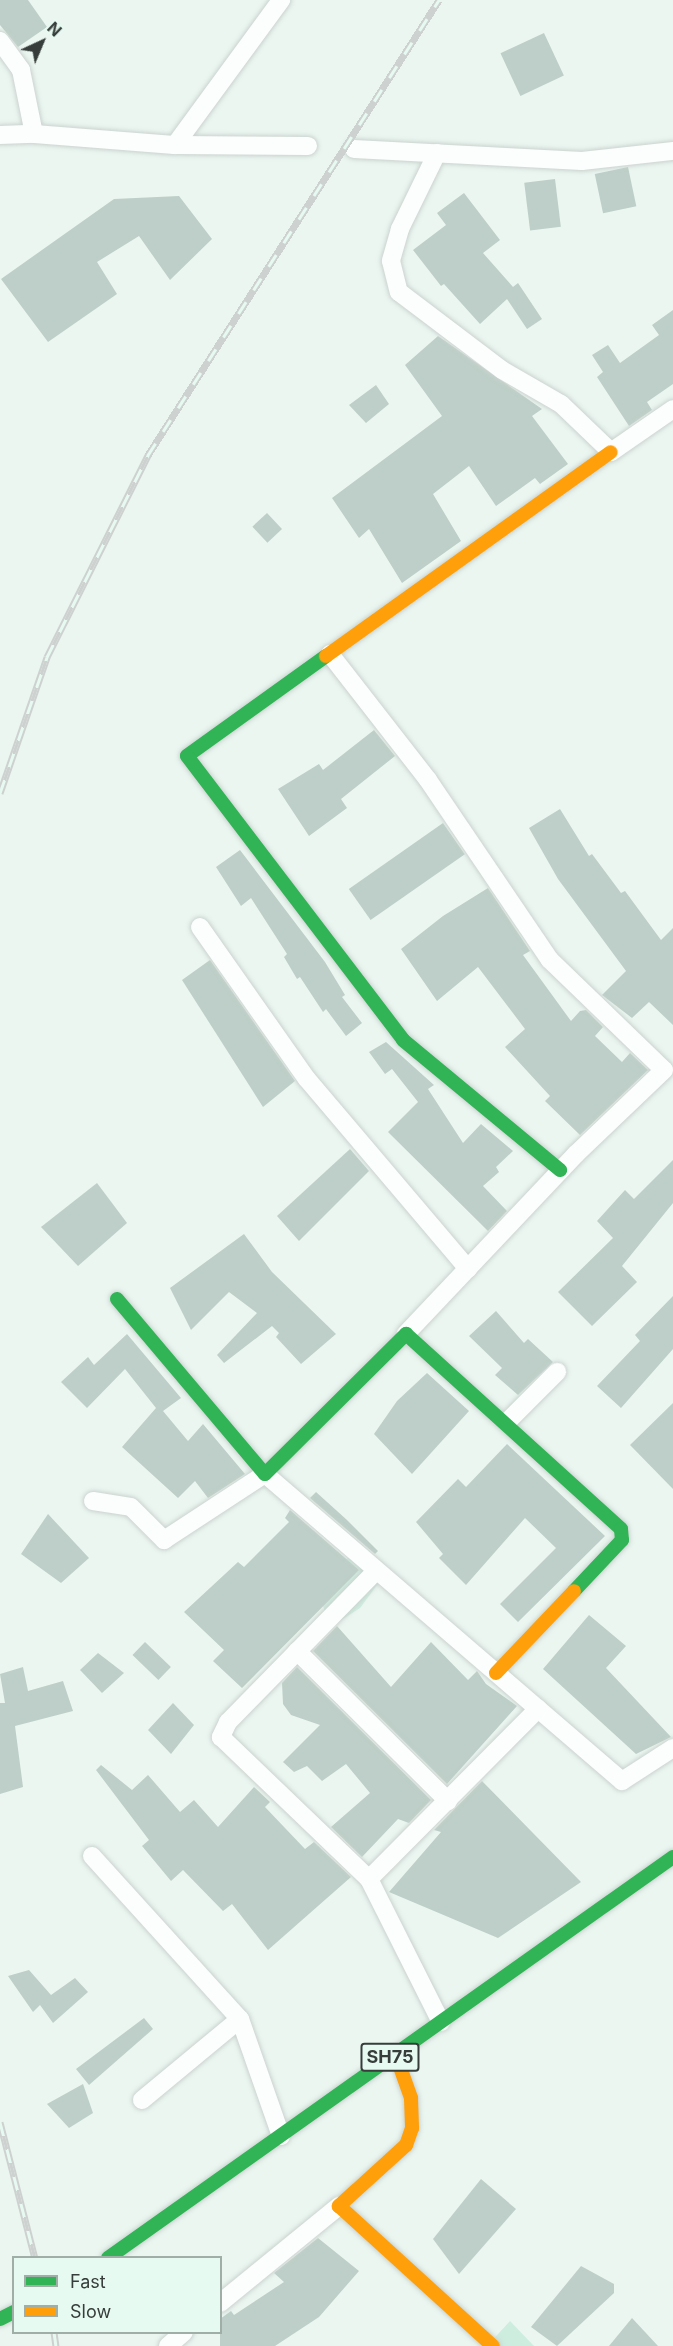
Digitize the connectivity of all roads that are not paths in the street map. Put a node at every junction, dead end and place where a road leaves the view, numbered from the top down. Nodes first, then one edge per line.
1 (281, 0) edge
2 (0, 41) edge
3 (34, 134) junction
4 (0, 135) edge
5 (175, 145) junction
6 (308, 146) dead end
7 (354, 149) dead end
8 (673, 151) edge
9 (437, 153) junction
10 (673, 409) edge
11 (611, 452) junction
12 (330, 654) junction
13 (200, 927) dead end
14 (668, 1066) edge
15 (560, 1170) junction
16 (468, 1269) junction
17 (117, 1299) dead end
18 (406, 1334) junction
19 (557, 1372) dead end
20 (507, 1422) junction
21 (265, 1474) junction
22 (93, 1501) dead end
23 (375, 1572) junction
24 (297, 1651) junction
25 (496, 1673) junction
26 (538, 1709) junction
27 (673, 1748) edge
28 (448, 1801) junction
29 (92, 1856) dead end
30 (673, 1857) edge
31 (369, 1879) junction
32 (240, 2019) junction
33 (441, 2022) junction
34 (395, 2053) junction
35 (142, 2100) dead end
36 (281, 2136) junction
37 (339, 2206) junction
38 (111, 2256) edge
39 (222, 2301) edge
40 (182, 2334) edge
41 (168, 2346) edge
42 (493, 2346) edge

1 - 5 street
2 - 3 street
3 - 4 street
3 - 5 street
5 - 6 street
7 - 9 street
8 - 9 street
9 - 11 street
10 - 11 street
11 - 12 street
12 - 14 street
12 - 15 street
13 - 16 street
14 - 15 street
15 - 16 street
16 - 18 street
17 - 21 street
18 - 20 street
18 - 21 street
19 - 20 street
20 - 25 street
21 - 22 street
21 - 23 street
23 - 24 street
23 - 25 street
24 - 28 street
24 - 31 street
25 - 26 street
26 - 27 street
26 - 28 street
28 - 31 street
29 - 32 street
30 - 33 street, SH75
31 - 33 street
32 - 35 street
32 - 36 street
33 - 34 street, SH75
34 - 36 street, SH75
34 - 37 street
36 - 38 street, SH75
37 - 39 street
37 - 42 street
40 - 41 street

